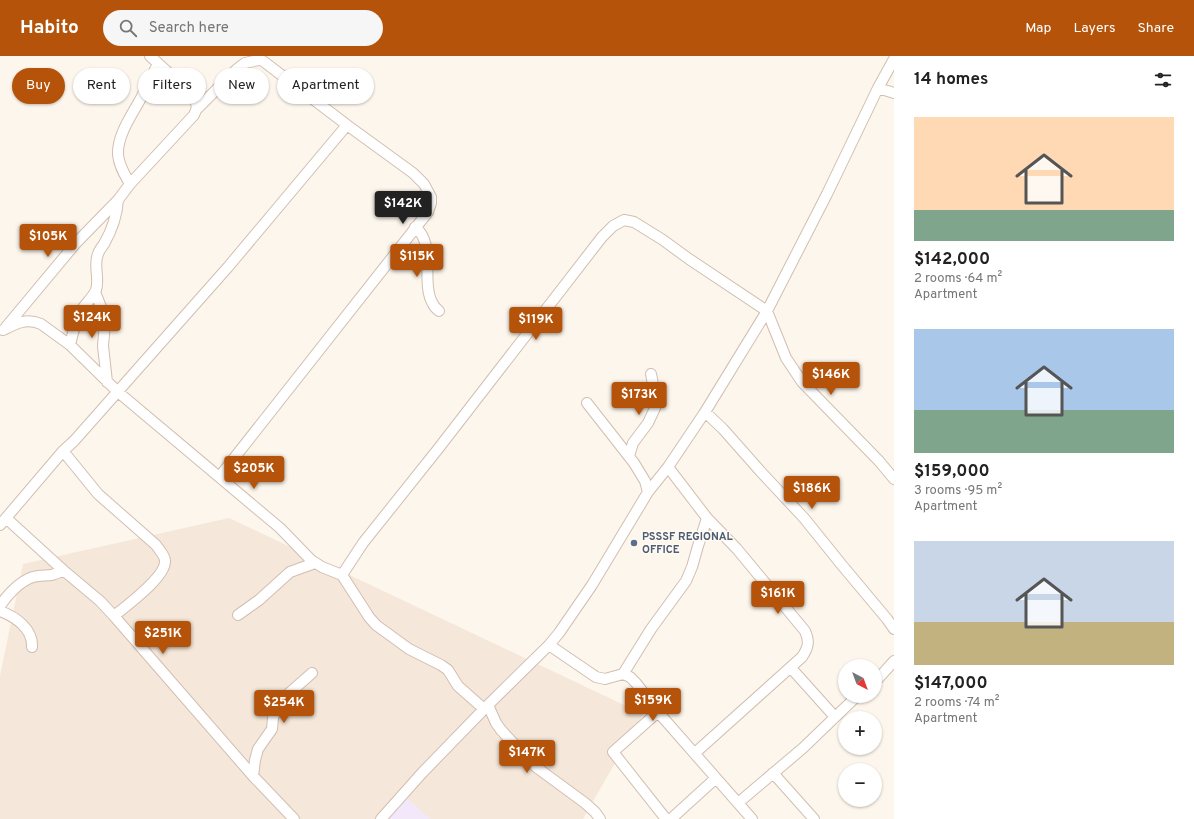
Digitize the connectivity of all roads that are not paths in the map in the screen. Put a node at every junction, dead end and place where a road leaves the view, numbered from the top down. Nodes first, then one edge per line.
1 (150, 56) edge
2 (894, 59) edge
3 (158, 64) junction
4 (878, 88) junction
5 (894, 93) edge
6 (197, 109) junction
7 (347, 125) junction
8 (130, 184) junction
9 (118, 200) junction
10 (415, 227) junction
11 (95, 292) junction
12 (439, 311) dead end
13 (767, 311) junction
14 (2, 333) edge
15 (70, 345) junction
16 (651, 374) dead end
17 (107, 382) junction
18 (118, 392) junction
19 (587, 403) dead end
20 (705, 412) junction
21 (64, 451) junction
22 (629, 456) junction
23 (668, 467) junction
24 (220, 476) junction
25 (894, 479) edge
26 (648, 492) junction
27 (707, 518) junction
28 (3, 521) edge
29 (315, 562) junction
30 (63, 570) junction
31 (342, 575) junction
32 (0, 606) edge
33 (0, 611) edge
34 (238, 615) dead end
35 (114, 616) junction
36 (894, 629) edge
37 (548, 645) junction
38 (32, 647) dead end
39 (894, 661) edge
40 (791, 668) junction
41 (312, 673) dead end
42 (623, 674) junction
43 (882, 674) edge
44 (850, 703) edge
45 (486, 707) junction
46 (658, 712) junction
47 (835, 718) junction
48 (695, 754) junction
49 (773, 773) junction
50 (254, 776) junction
51 (716, 778) junction
52 (738, 803) junction
53 (294, 819) edge
54 (382, 819) edge
55 (600, 819) edge
56 (666, 819) edge
57 (672, 819) edge
58 (752, 819) edge
59 (814, 819) edge

1 - 3 street
2 - 4 street
3 - 6 street
3 - 8 street
4 - 5 street
4 - 13 street
6 - 7 street
6 - 8 street
7 - 10 street
7 - 18 street
8 - 9 street
9 - 11 street
9 - 14 street
10 - 12 street
10 - 24 street
11 - 15 street
11 - 17 street
13 - 20 street
13 - 25 street
13 - 31 street
14 - 15 street
15 - 17 street
16 - 22 street
17 - 18 street
18 - 21 street
18 - 24 street
19 - 22 street
20 - 23 street
20 - 36 street
21 - 28 street
21 - 35 street
22 - 26 street
23 - 26 street
23 - 27 street
24 - 29 street
26 - 37 street
27 - 40 street
27 - 42 street
28 - 30 street
29 - 31 street
29 - 34 street
30 - 32 street
30 - 35 street
31 - 45 street
33 - 38 street
35 - 50 street
37 - 42 street
37 - 45 street
39 - 43 street
40 - 47 street
40 - 48 street
41 - 50 street
42 - 46 street
44 - 47 street
45 - 54 street
45 - 55 street
46 - 48 street
46 - 56 street
47 - 49 street
48 - 51 street
49 - 52 street
49 - 59 street
50 - 53 street
51 - 52 street
51 - 57 street
52 - 58 street

